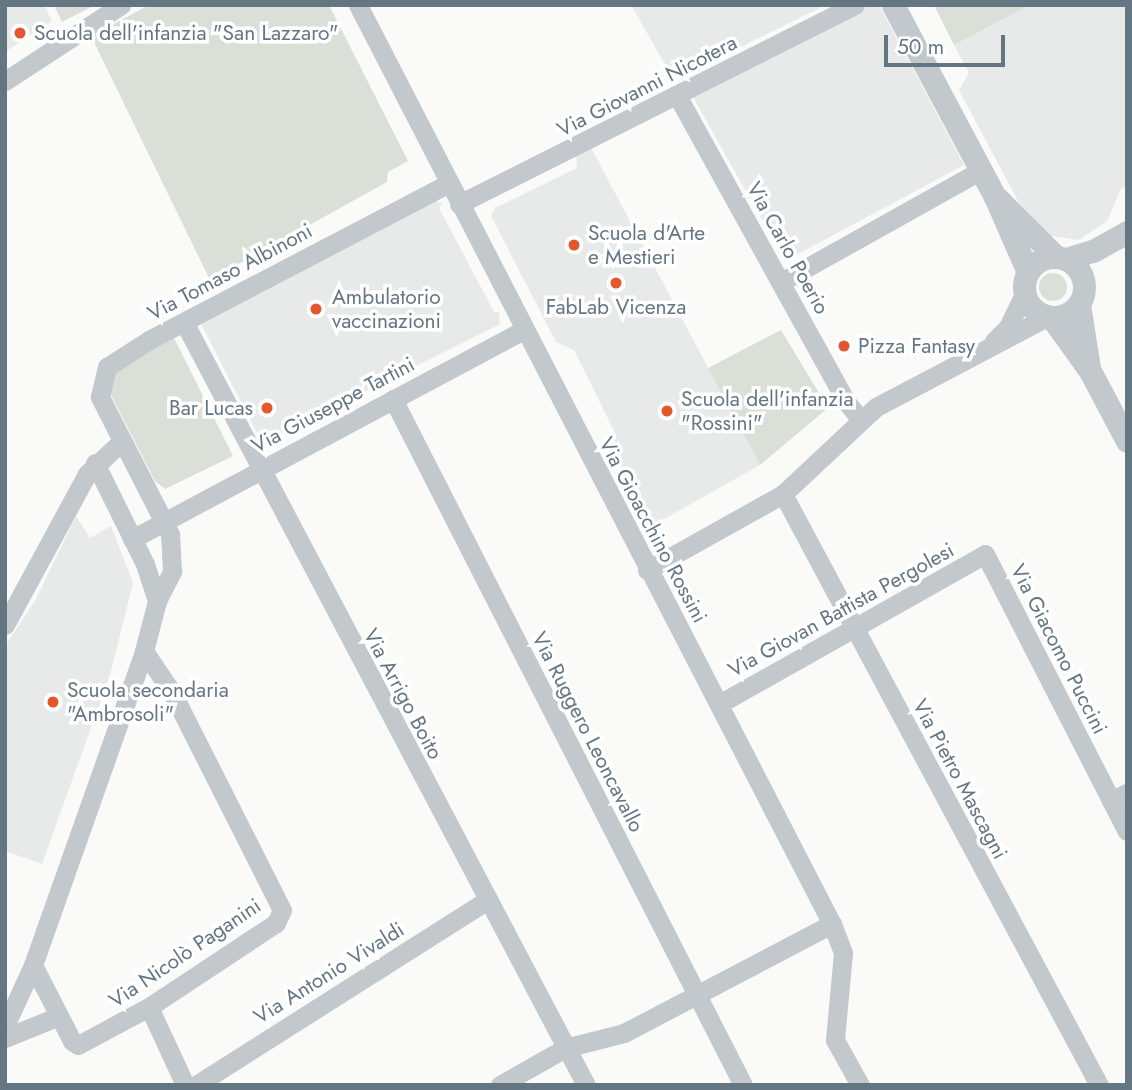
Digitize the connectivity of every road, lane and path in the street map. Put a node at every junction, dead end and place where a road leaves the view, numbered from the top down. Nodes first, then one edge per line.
1 (121, 5) edge
2 (358, 5) edge
3 (855, 5) edge
4 (893, 5) edge
5 (5, 81) edge
6 (678, 97) junction
7 (981, 170) junction
8 (449, 183) junction
9 (995, 197) junction
10 (459, 204) junction
11 (1123, 234) edge
12 (1061, 258) junction
13 (781, 282) junction
14 (1026, 283) junction
15 (1082, 294) junction
16 (1049, 317) junction
17 (184, 322) junction
18 (523, 330) junction
19 (991, 344) junction
20 (1090, 371) junction
21 (393, 399) junction
22 (860, 419) junction
23 (1125, 433) edge
24 (121, 442) junction
25 (96, 463) junction
26 (260, 470) junction
27 (783, 494) junction
28 (164, 522) junction
29 (132, 538) junction
30 (985, 554) joint
31 (647, 570) junction
32 (157, 601) junction
33 (5, 625) edge
34 (853, 629) junction
35 (144, 651) junction
36 (719, 704) junction
37 (1119, 797) edge
38 (1127, 831) edge
39 (487, 900) junction
40 (832, 924) junction
41 (33, 965) junction
42 (696, 996) junction
43 (149, 1007) junction
44 (59, 1016) junction
45 (5, 1026) edge
46 (5, 1038) edge
47 (565, 1048) junction
48 (186, 1085) edge
49 (196, 1085) edge
50 (500, 1085) edge
51 (586, 1085) edge
52 (743, 1085) edge
53 (860, 1085) edge
54 (1100, 1085) edge

1 - 5 street
2 - 8 street, Via Gioacchino Rossini
3 - 6 street, Via Giovanni Nicotera
4 - 7 street
6 - 10 street, Via Giovanni Nicotera
6 - 13 street, Via Carlo Poerio
7 - 9 street
7 - 13 street
8 - 10 street, Via Gioacchino Rossini
8 - 17 street, Via Tomaso Albinoni
9 - 12 street
9 - 14 street
10 - 18 street, Via Gioacchino Rossini
11 - 12 street
11 - 15 street
12 - 14 street
12 - 15 street
13 - 22 street, Via Carlo Poerio
14 - 16 street
14 - 19 street
15 - 16 street
15 - 20 street
16 - 19 street
16 - 20 street
17 - 24 street, Via Tomaso Albinoni
17 - 26 street, Via Arrigo Boito
18 - 21 street, Via Giuseppe Tartini
18 - 31 street, Via Gioacchino Rossini
19 - 22 street
20 - 23 street
21 - 26 street, Via Giuseppe Tartini
21 - 42 street, Via Ruggero Leoncavallo
22 - 27 street
24 - 25 street
24 - 28 street, Via Tomaso Albinoni
25 - 29 street
25 - 33 street
26 - 28 street, Via Giuseppe Tartini
26 - 39 street, Via Arrigo Boito
27 - 31 street
27 - 34 street, Via Pietro Mascagni
28 - 29 street
28 - 32 street, Via Tomaso Albinoni
29 - 32 street
30 - 34 street, Via Giovan Battista Pergolesi
30 - 37 street, Via Giacomo Puccini
31 - 36 street, Via Gioacchino Rossini
32 - 35 street, Via Tomaso Albinoni
34 - 36 street, Via Giovan Battista Pergolesi
34 - 54 street, Via Pietro Mascagni
35 - 41 street, Via Tomaso Albinoni
35 - 43 street, Via Nicolò Paganini
36 - 40 street, Via Gioacchino Rossini
37 - 38 street, Via Giacomo Puccini
39 - 47 street, Via Arrigo Boito
39 - 49 street, Via Antonio Vivaldi
40 - 42 street
40 - 53 street, Via Gioacchino Rossini
41 - 44 street, Via Nicolò Paganini
41 - 45 street, Via Tomaso Albinoni
42 - 47 street
42 - 52 street, Via Ruggero Leoncavallo
43 - 44 street, Via Nicolò Paganini
43 - 48 street
44 - 46 street
47 - 50 street
47 - 51 street, Via Arrigo Boito

